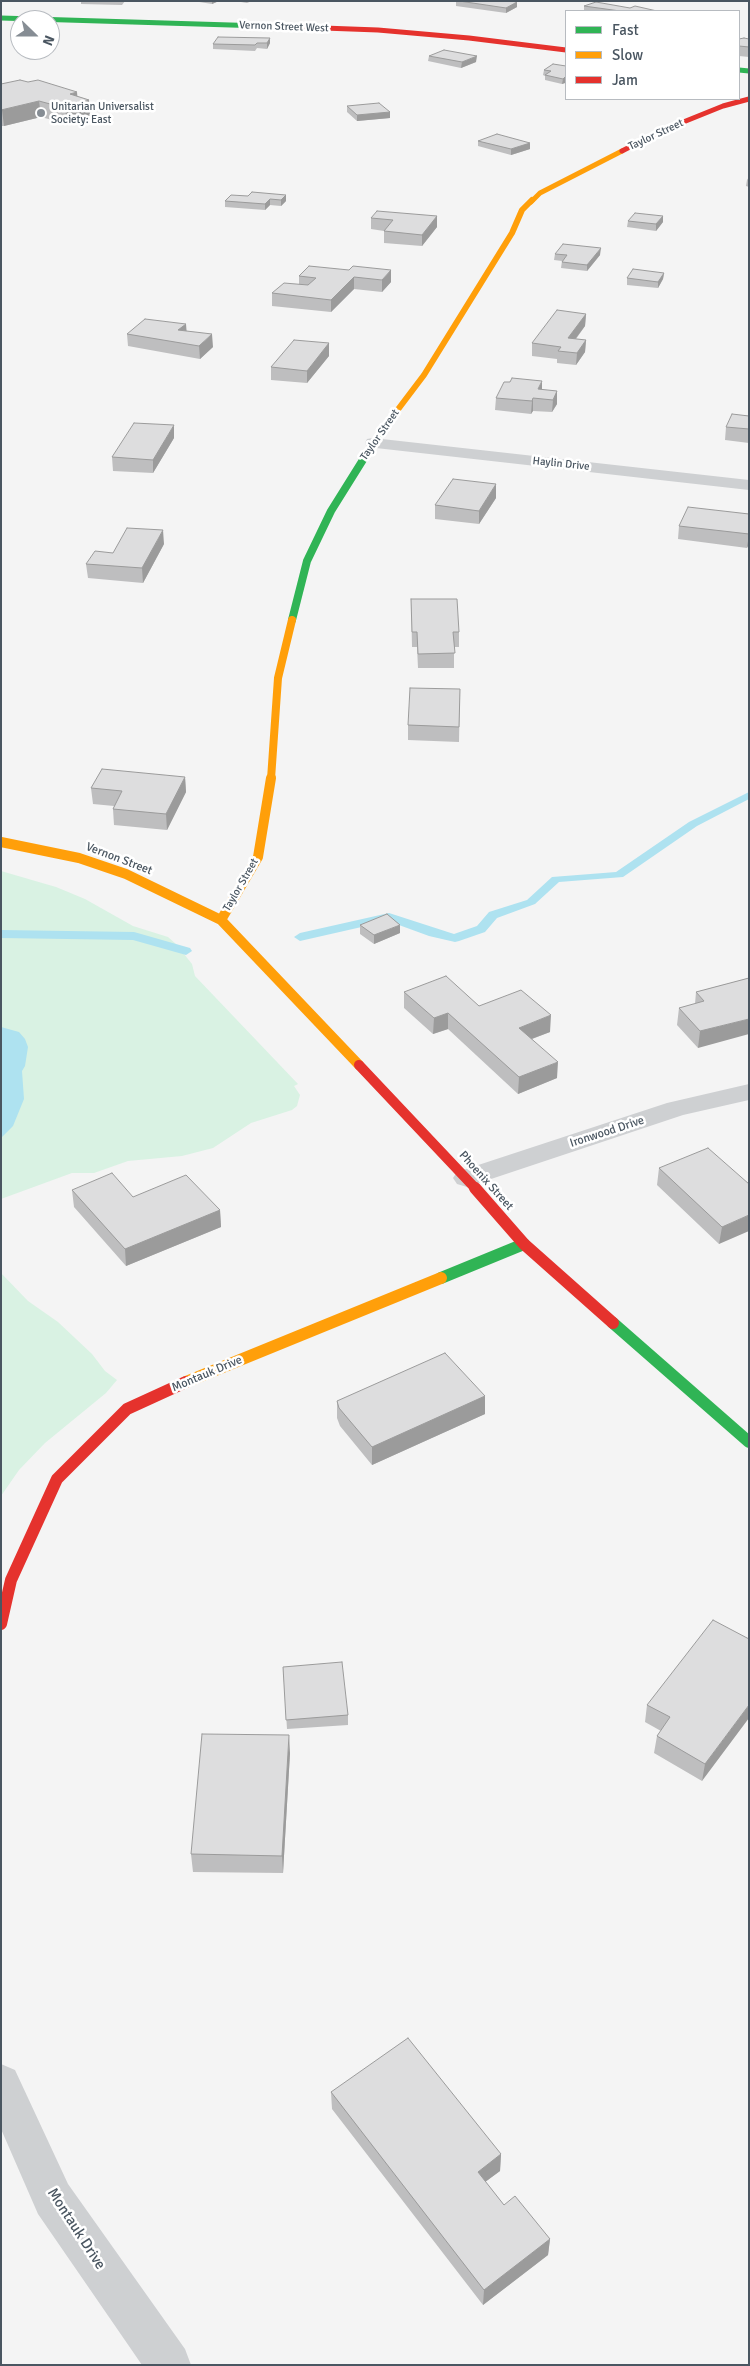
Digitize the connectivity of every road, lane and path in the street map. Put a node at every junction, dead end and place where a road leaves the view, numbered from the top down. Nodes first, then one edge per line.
1 (1, 18) edge
2 (565, 50) edge
3 (749, 99) edge
4 (373, 443) junction
5 (749, 484) edge
6 (1, 842) edge
7 (221, 920) junction
8 (749, 1092) edge
9 (467, 1178) junction
10 (524, 1244) junction
11 (749, 1442) edge
12 (1, 1624) edge
13 (1, 2083) edge
14 (169, 2365) edge

1 - 2 street, Vernon Street West
3 - 4 street, Taylor Street
4 - 5 street, Haylin Drive
4 - 7 street, Taylor Street
6 - 7 street, Vernon Street
7 - 9 street, Phoenix Street
8 - 9 street, Ironwood Drive
9 - 10 street, Phoenix Street
10 - 11 street, Phoenix Street
10 - 12 street, Montauk Drive
13 - 14 street, Montauk Drive

